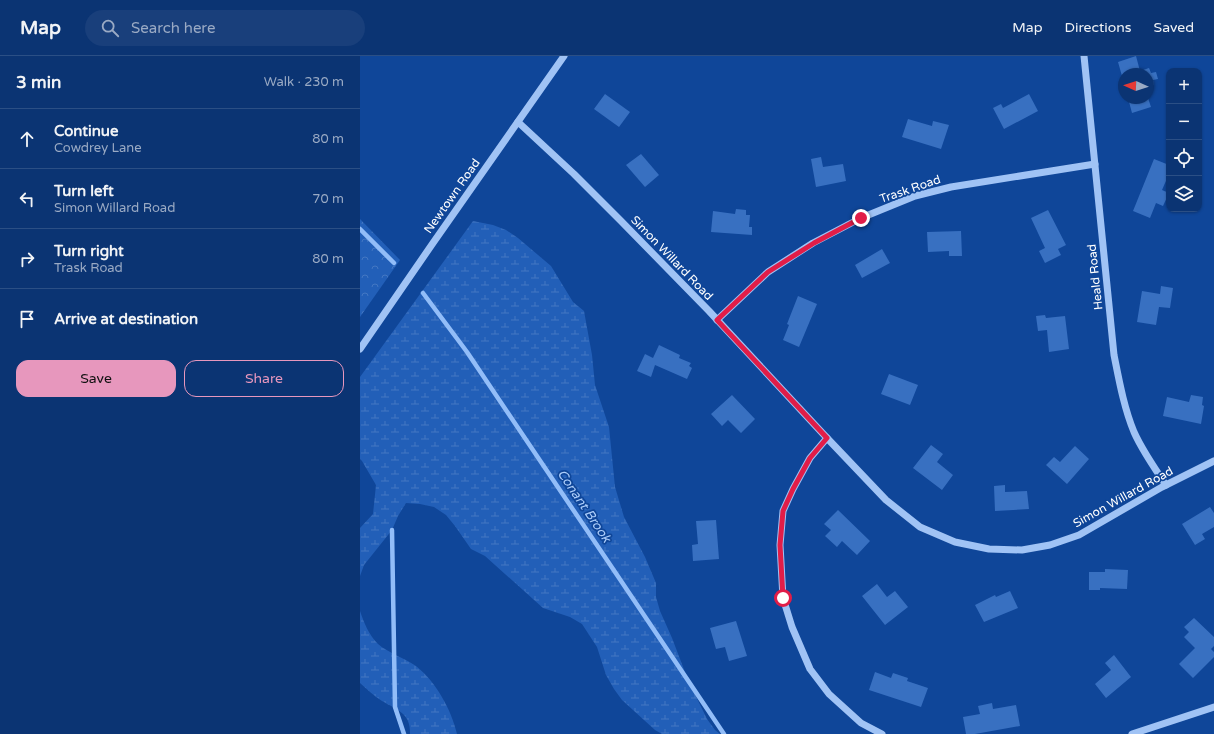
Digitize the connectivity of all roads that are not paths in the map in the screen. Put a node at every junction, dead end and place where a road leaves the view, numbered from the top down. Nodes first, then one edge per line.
1 (564, 56) edge
2 (1084, 56) edge
3 (518, 122) junction
4 (1095, 164) junction
5 (717, 320) junction
6 (360, 349) edge
7 (827, 438) junction
8 (1214, 461) edge
9 (1166, 485) junction
10 (1214, 707) edge
11 (882, 734) edge
12 (1132, 734) edge

1 - 3 street, Newtown Road
2 - 4 street, Heald Road
3 - 5 street, Simon Willard Road
3 - 6 street, Newtown Road
4 - 5 street, Trask Road
4 - 9 street, Heald Road
5 - 7 street, Simon Willard Road
7 - 9 street, Simon Willard Road
7 - 11 street
8 - 9 street, Simon Willard Road
10 - 12 street

